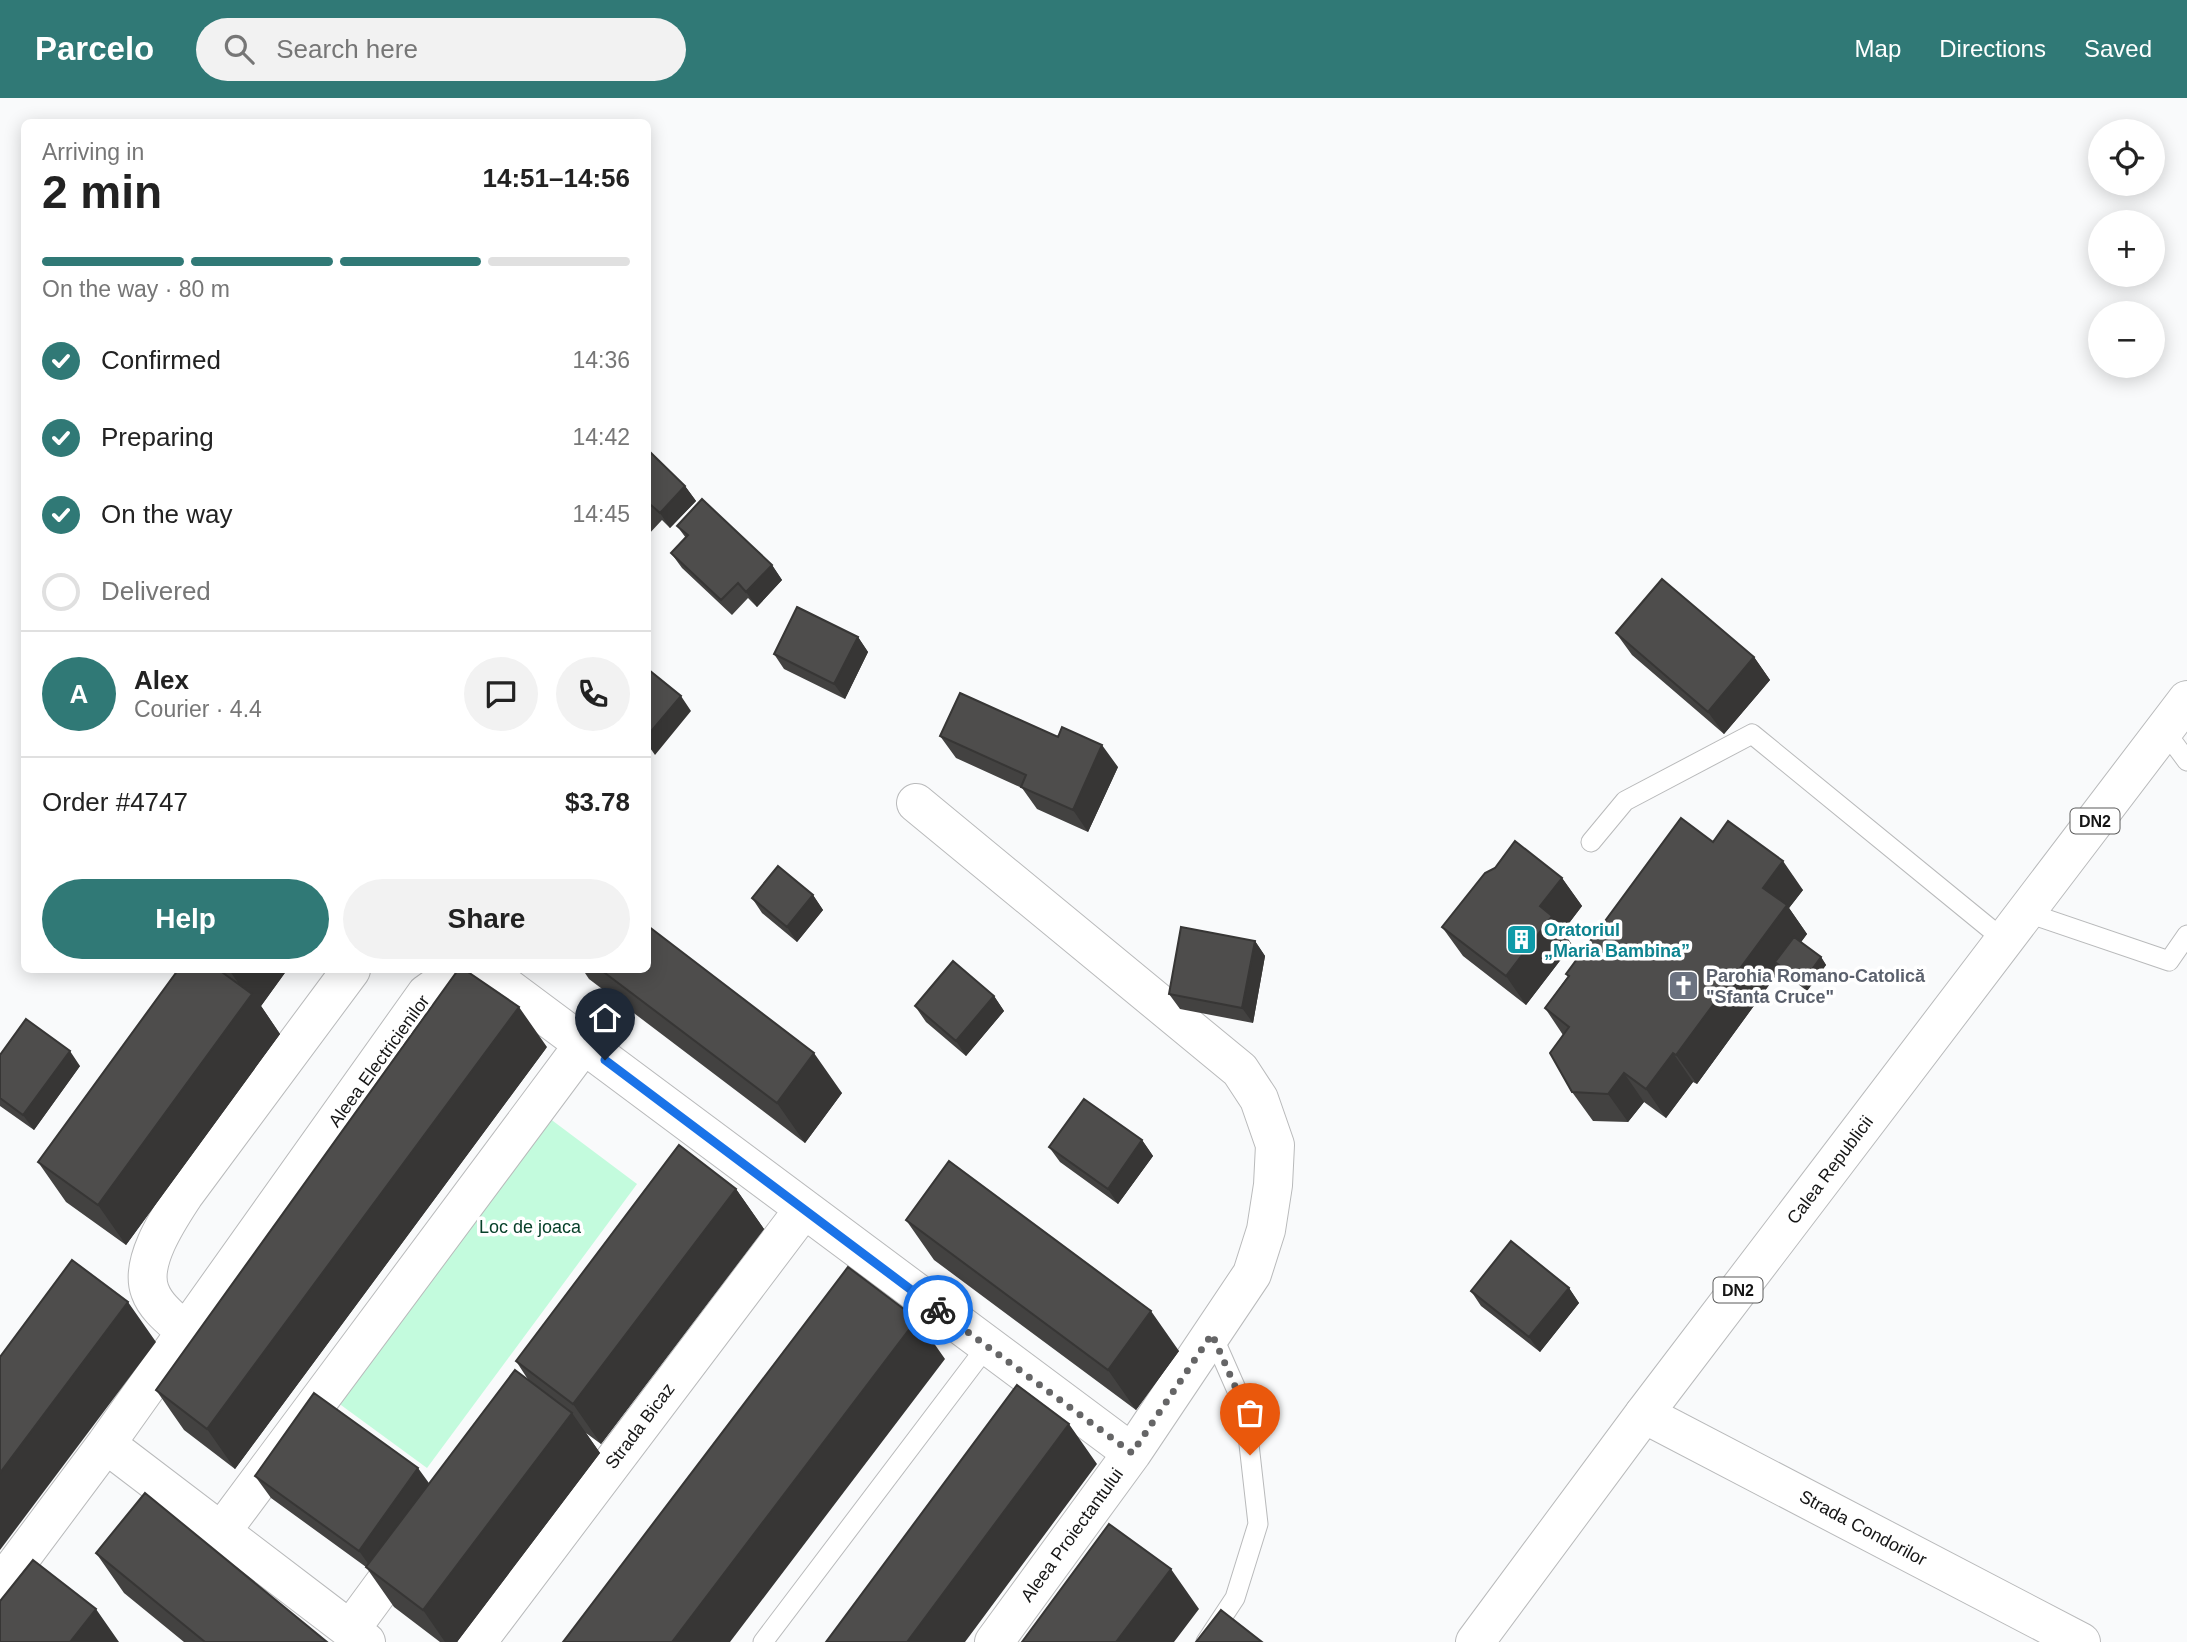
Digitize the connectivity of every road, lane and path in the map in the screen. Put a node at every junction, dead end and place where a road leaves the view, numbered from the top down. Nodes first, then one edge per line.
1 (2187, 700) edge
2 (2164, 730) junction
3 (2187, 761) edge
4 (916, 803) dead end
5 (1591, 842) dead end
6 (2015, 926) junction
7 (2187, 935) edge
8 (349, 973) edge
9 (584, 1044) junction
10 (804, 1209) junction
11 (186, 1332) junction
12 (1212, 1334) junction
13 (987, 1346) junction
14 (1644, 1414) junction
15 (106, 1444) junction
16 (1132, 1453) junction
17 (432, 1519) edge
18 (222, 1532) junction
19 (0, 1586) edge
20 (358, 1636) edge
21 (477, 1642) edge
22 (763, 1642) edge
23 (994, 1642) edge
24 (1206, 1642) edge
25 (1475, 1642) edge
26 (2081, 1642) edge

1 - 2 street, Calea Republicii / DN2
2 - 3 lane
2 - 6 street, Calea Republicii / DN2
4 - 12 street
5 - 6 lane
6 - 7 lane
6 - 14 street, Calea Republicii / DN2
8 - 11 street
9 - 10 street, Aleea Electricienilor
9 - 11 street, Aleea Electricienilor
9 - 18 street
10 - 13 street, Aleea Proiectantului
10 - 21 street, Strada Bicaz
11 - 15 street, Aleea Electricienilor
12 - 16 street
12 - 24 lane
13 - 16 street, Aleea Proiectantului
13 - 22 lane
14 - 25 street, Calea Republicii / DN2
14 - 26 street, Strada Condorilor
15 - 18 street
15 - 19 street, Aleea Electricienilor
16 - 23 street, Aleea Proiectantului
17 - 20 street
18 - 20 street

